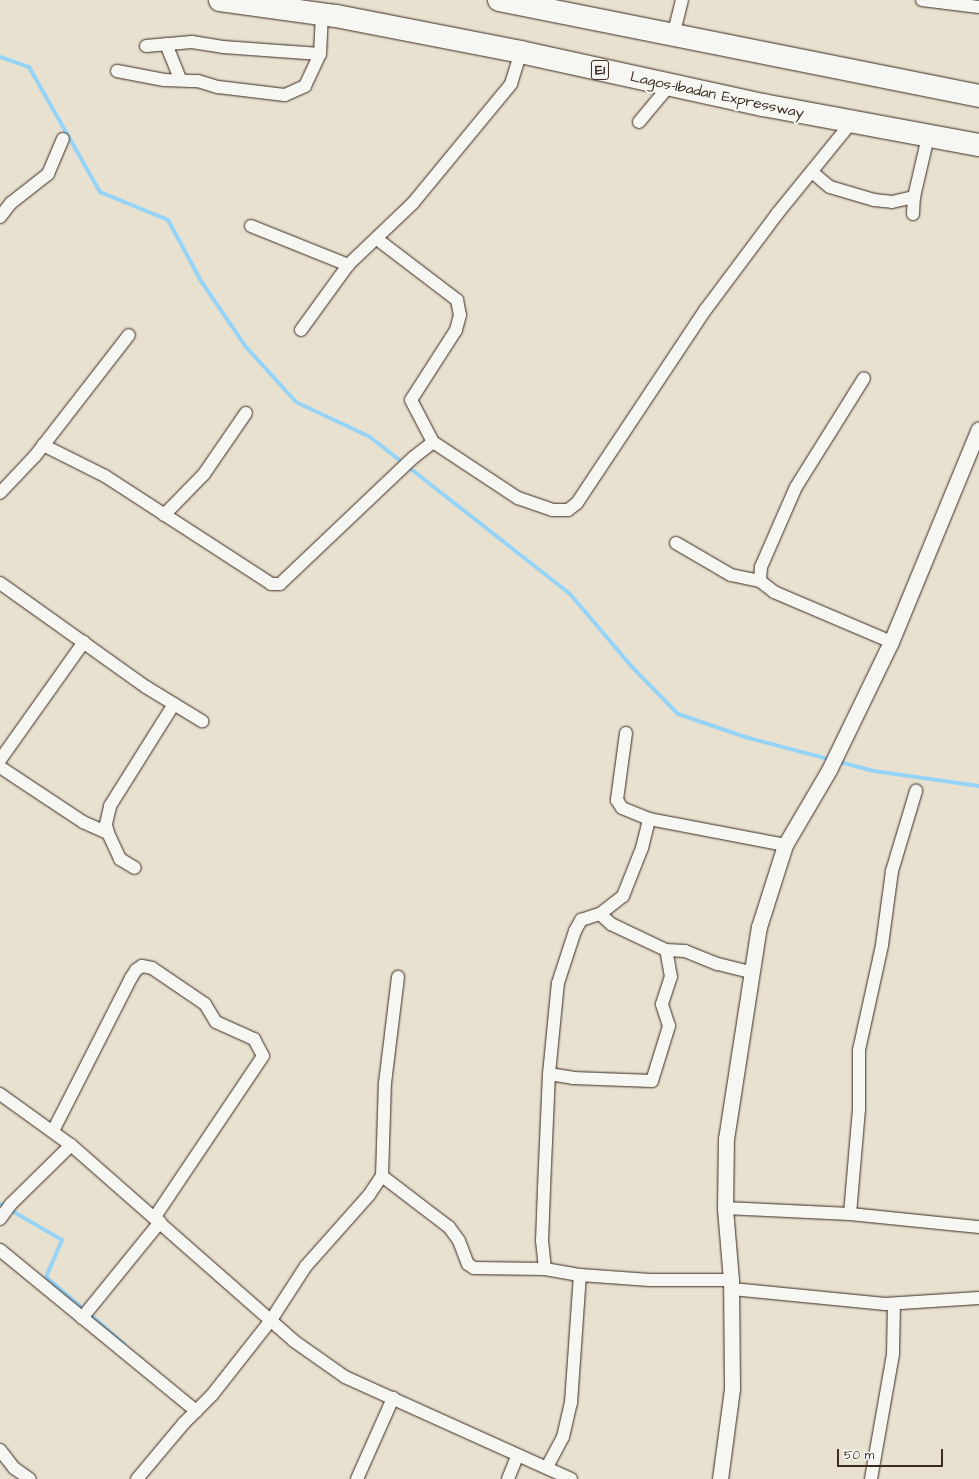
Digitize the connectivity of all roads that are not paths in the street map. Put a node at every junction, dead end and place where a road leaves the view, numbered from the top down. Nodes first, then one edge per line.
1 (220, 0) edge
2 (682, 0) edge
3 (922, 0) edge
4 (513, 1) edge
5 (979, 7) edge
6 (322, 14) junction
7 (673, 36) junction
8 (166, 44) junction
9 (146, 46) dead end
10 (520, 52) junction
11 (320, 54) junction
12 (117, 71) dead end
13 (180, 79) junction
14 (669, 86) junction
15 (979, 96) edge
16 (639, 122) dead end
17 (851, 123) junction
18 (928, 137) junction
19 (63, 139) dead end
20 (979, 145) edge
21 (812, 172) junction
22 (914, 197) junction
23 (913, 214) dead end
24 (0, 217) edge
25 (251, 226) dead end
26 (377, 239) junction
27 (348, 264) junction
28 (300, 330) dead end
29 (129, 335) dead end
30 (864, 378) dead end
31 (246, 412) dead end
32 (979, 429) edge
33 (433, 442) junction
34 (44, 446) junction
35 (0, 492) edge
36 (164, 515) junction
37 (676, 543) dead end
38 (760, 581) junction
39 (0, 583) edge
40 (84, 642) junction
41 (891, 642) junction
42 (174, 704) junction
43 (202, 721) dead end
44 (626, 732) dead end
45 (0, 760) edge
46 (0, 767) edge
47 (916, 791) dead end
48 (649, 819) junction
49 (108, 833) junction
50 (785, 845) junction
51 (134, 868) dead end
52 (600, 914) junction
53 (666, 950) junction
54 (750, 972) junction
55 (398, 977) dead end
56 (549, 1074) junction
57 (0, 1094) edge
58 (53, 1131) junction
59 (71, 1145) junction
60 (382, 1176) junction
61 (725, 1208) junction
62 (850, 1214) junction
63 (0, 1218) edge
64 (158, 1220) junction
65 (979, 1227) edge
66 (0, 1250) edge
67 (546, 1269) junction
68 (580, 1275) junction
69 (731, 1284) junction
70 (979, 1298) edge
71 (894, 1304) junction
72 (82, 1318) junction
73 (271, 1320) junction
74 (393, 1398) junction
75 (196, 1411) junction
76 (0, 1450) edge
77 (517, 1457) junction
78 (547, 1467) junction
79 (30, 1479) edge
80 (137, 1479) edge
81 (357, 1479) edge
82 (508, 1479) edge
83 (571, 1479) edge
84 (720, 1479) edge
85 (871, 1479) edge

1 - 6 highway, Lagos-Ibadan Expressway / E1
2 - 7 street
3 - 5 street
4 - 7 highway
6 - 10 highway, Lagos-Ibadan Expressway / E1
6 - 11 street
7 - 15 highway
8 - 9 street
8 - 11 street
8 - 13 street
10 - 14 highway, Lagos-Ibadan Expressway / E1
10 - 26 street
11 - 13 street
12 - 13 street
14 - 16 street
14 - 17 highway, Lagos-Ibadan Expressway / E1
17 - 18 highway, Lagos-Ibadan Expressway / E1
17 - 21 street
18 - 20 highway, Lagos-Ibadan Expressway / E1
18 - 22 street
19 - 24 street
21 - 22 street
21 - 33 street
22 - 23 street
25 - 27 street
26 - 27 street
26 - 33 street
27 - 28 street
29 - 34 street
30 - 38 street
31 - 36 street
32 - 41 street
33 - 36 street
34 - 35 street
34 - 36 street
37 - 38 street
38 - 41 street
39 - 40 street
40 - 42 street
40 - 45 street
41 - 50 street
42 - 43 street
42 - 49 street
44 - 48 street
46 - 49 street
47 - 62 street
48 - 50 street
48 - 52 street
49 - 51 street
50 - 54 street
52 - 53 street
52 - 56 street
53 - 54 street
53 - 56 street
54 - 61 street
55 - 60 street
56 - 67 street
57 - 58 street
58 - 59 street
58 - 64 street
59 - 63 street
59 - 64 street
60 - 67 street
60 - 73 street
61 - 62 street
61 - 69 street
62 - 65 street
64 - 72 street
64 - 73 street
66 - 72 street
67 - 68 street
68 - 69 street
68 - 78 street
69 - 71 street
69 - 84 street
70 - 71 street
71 - 85 street
72 - 75 street
73 - 74 street
73 - 75 street
74 - 77 street
74 - 81 street
75 - 80 street
76 - 79 street
77 - 78 street
77 - 82 street
78 - 83 street

